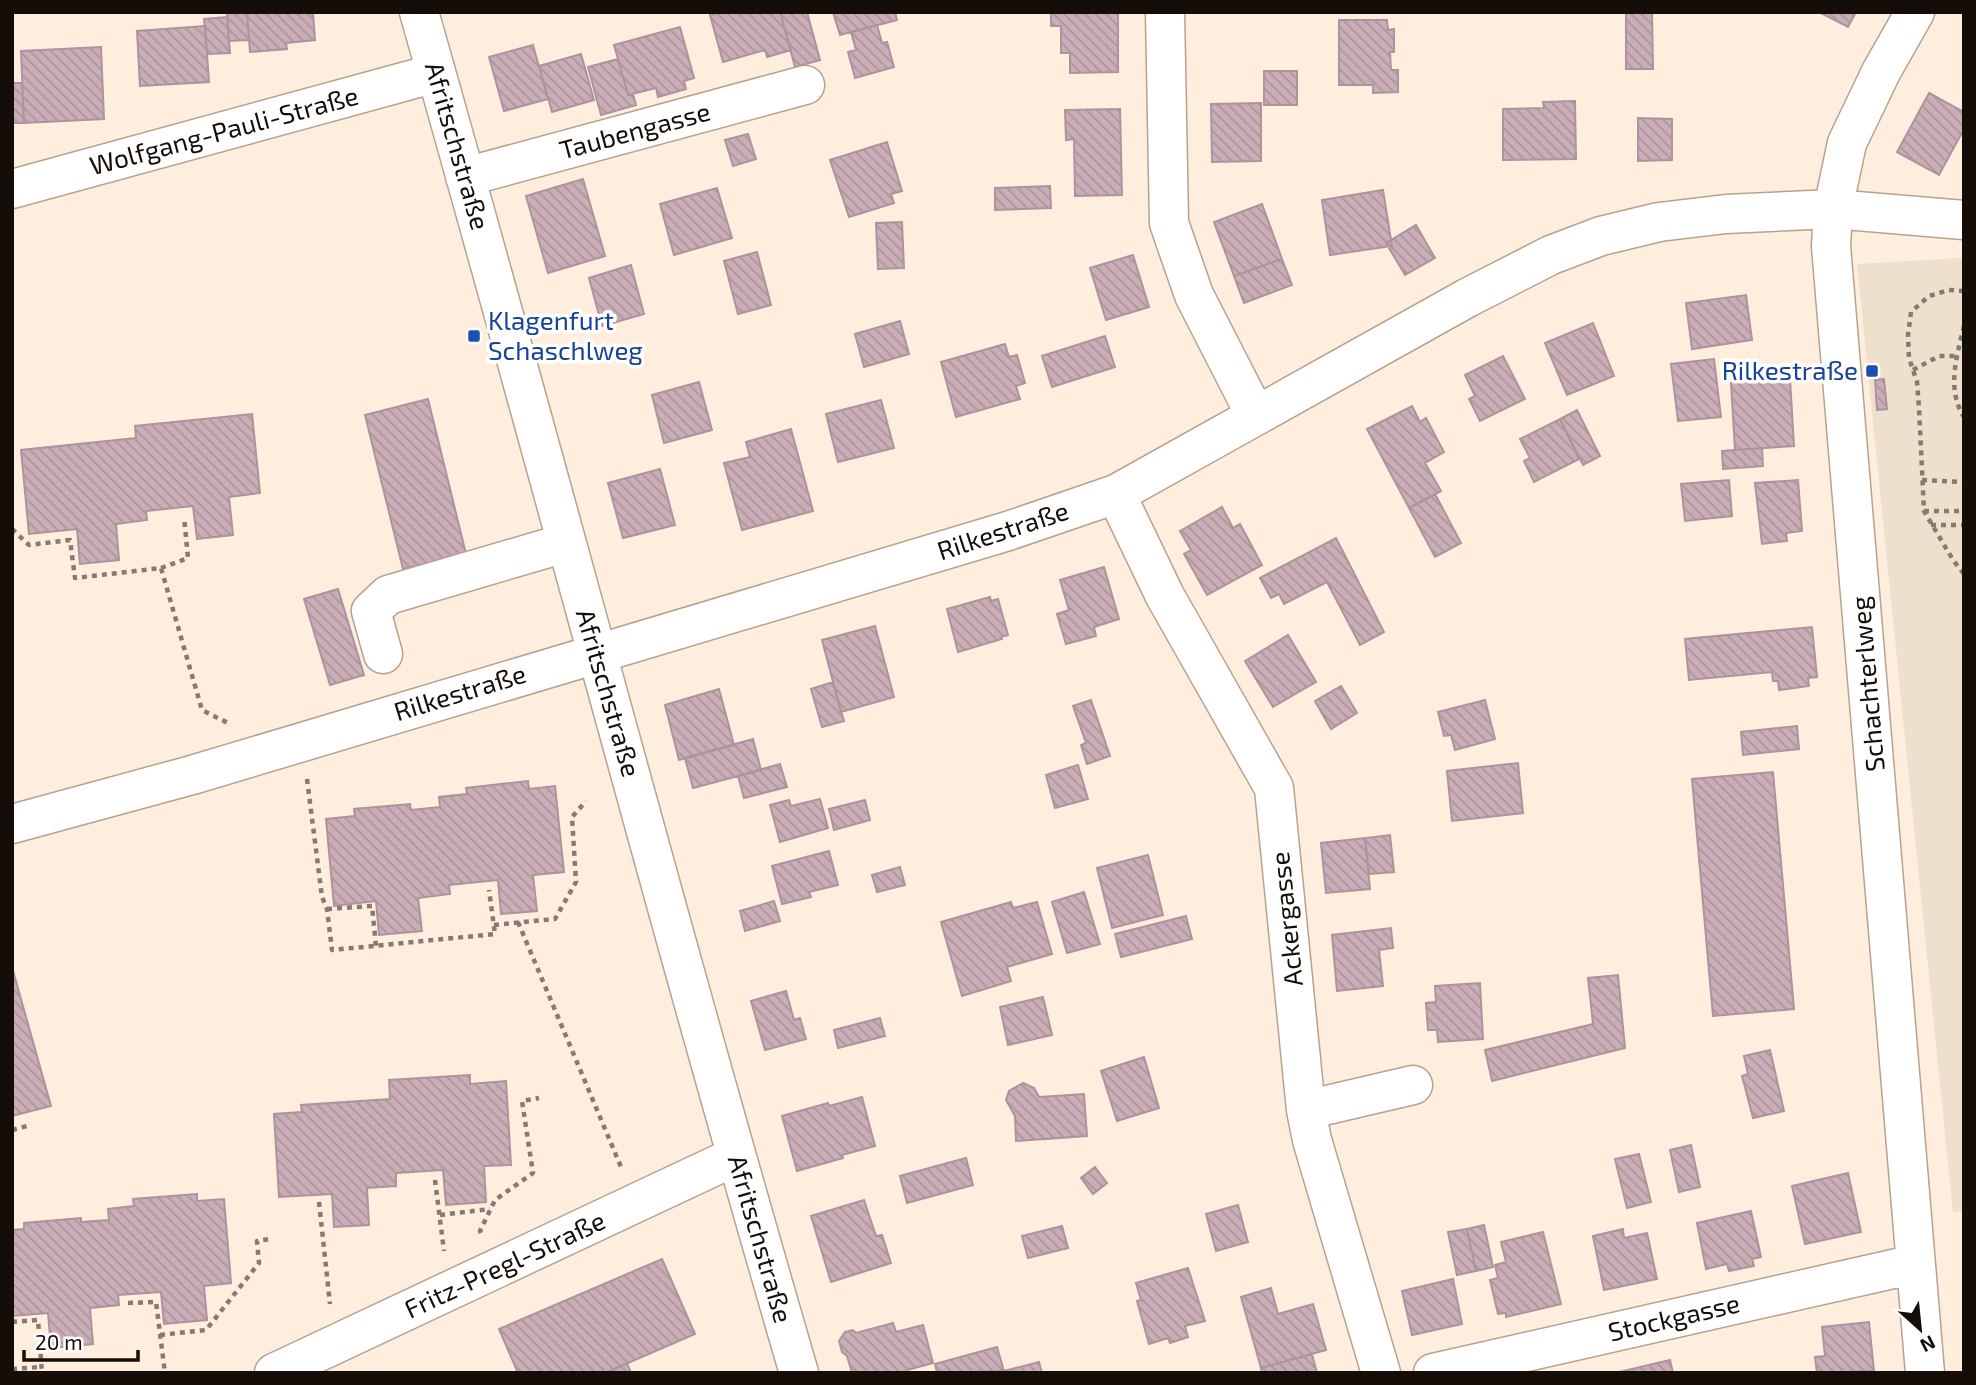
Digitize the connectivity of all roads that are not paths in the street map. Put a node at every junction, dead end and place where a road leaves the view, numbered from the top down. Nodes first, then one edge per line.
1 (419, 12) edge
2 (1165, 12) edge
3 (1915, 12) edge
4 (436, 73) junction
5 (805, 85) dead end
6 (465, 177) junction
7 (12, 189) edge
8 (1833, 209) junction
9 (1964, 220) edge
10 (1256, 416) junction
11 (1116, 494) junction
12 (565, 543) junction
13 (597, 652) junction
14 (383, 654) dead end
15 (12, 824) edge
16 (1413, 1085) dead end
17 (1306, 1110) junction
18 (736, 1156) junction
19 (1915, 1264) junction
20 (332, 1355) edge
21 (274, 1373) edge
22 (799, 1373) edge
23 (1381, 1373) edge
24 (1433, 1373) edge
25 (1925, 1373) edge

1 - 4 street, Afritschstraße
2 - 10 street
3 - 8 street, Schachterlweg
4 - 6 street, Afritschstraße
4 - 7 street, Wolfgang-Pauli-Straße
5 - 6 street, Taubengasse
6 - 12 street, Afritschstraße
8 - 9 street, Rilkestraße
8 - 10 street, Rilkestraße
8 - 19 street, Schachterlweg
10 - 11 street, Rilkestraße
11 - 13 street, Rilkestraße
11 - 17 street, Ackergasse
12 - 13 street, Afritschstraße
12 - 14 street
13 - 15 street, Rilkestraße
13 - 18 street, Afritschstraße
16 - 17 street
17 - 23 street, Ackergasse
18 - 20 street, Fritz-Pregl-Straße
18 - 22 street, Afritschstraße
19 - 24 street, Stockgasse
19 - 25 street, Schachterlweg
20 - 21 street, Fritz-Pregl-Straße

